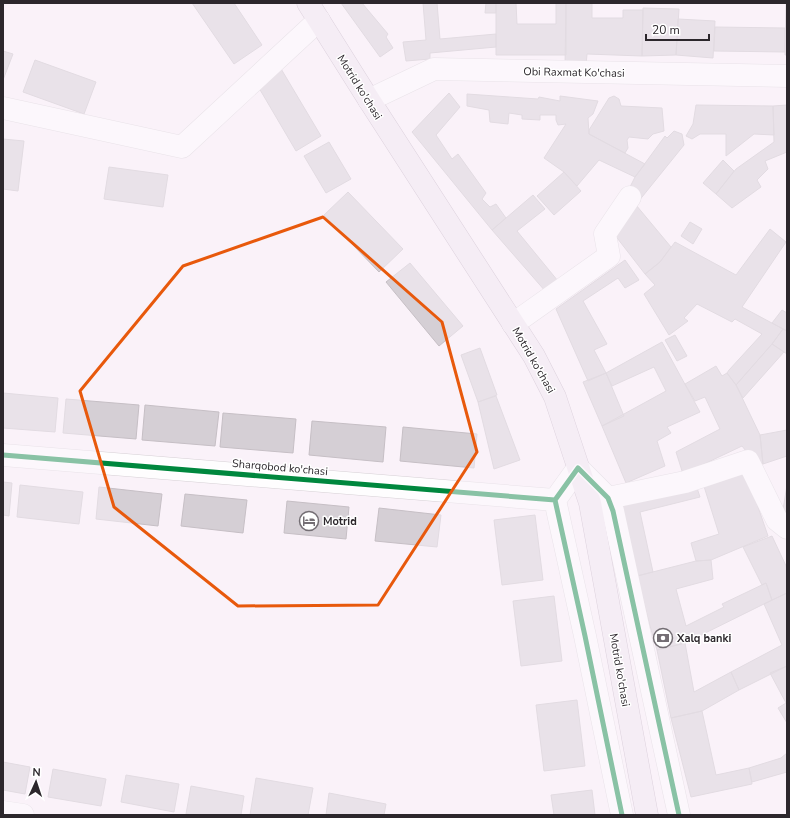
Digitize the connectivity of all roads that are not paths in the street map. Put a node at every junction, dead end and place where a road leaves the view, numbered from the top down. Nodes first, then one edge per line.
1 (313, 12) edge
2 (787, 76) edge
3 (369, 100) junction
4 (3, 108) edge
5 (630, 197) dead end
6 (513, 324) junction
7 (3, 455) edge
8 (578, 468) junction
9 (555, 500) junction
10 (599, 501) junction
11 (787, 528) edge
12 (3, 812) edge
13 (23, 815) edge
14 (622, 815) edge
15 (647, 815) edge
16 (679, 815) edge

1 - 3 main road, Motrid ko'chasi
1 - 4 street
2 - 3 street, Obi Raxmat Ko'chasi
3 - 6 main road, Motrid ko'chasi
5 - 6 street
6 - 8 main road, Motrid ko'chasi
7 - 9 street, Sharqobod ko'chasi
8 - 9 street
8 - 10 main road, Motrid ko'chasi
9 - 14 street
10 - 11 street
10 - 15 main road, Motrid ko'chasi
10 - 16 street
12 - 13 street

